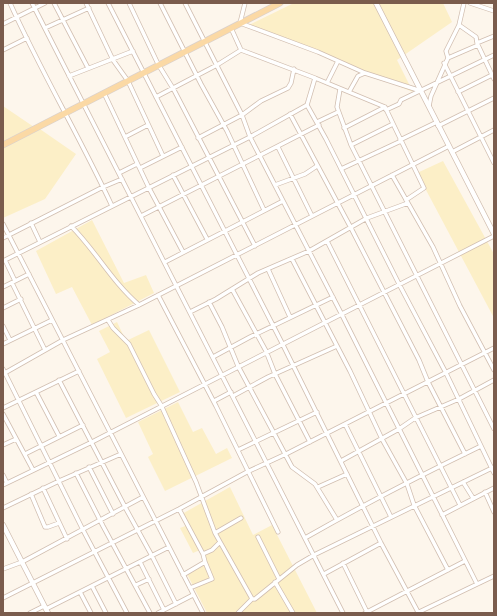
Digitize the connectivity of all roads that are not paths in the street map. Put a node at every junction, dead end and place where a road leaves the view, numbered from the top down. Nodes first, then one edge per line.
1 (10, 3) edge
2 (32, 3) edge
3 (45, 3) edge
4 (54, 3) edge
5 (86, 3) edge
6 (108, 3) edge
7 (129, 3) edge
8 (160, 3) edge
9 (185, 3) edge
10 (244, 3) edge
11 (280, 3) edge
12 (376, 3) edge
13 (464, 3) edge
14 (470, 3) edge
15 (485, 3) edge
16 (34, 8) junction
17 (88, 8) junction
18 (484, 8) junction
19 (494, 11) edge
20 (16, 17) junction
21 (63, 20) junction
22 (240, 23) junction
23 (3, 24) edge
24 (459, 25) junction
25 (45, 28) junction
26 (231, 28) junction
27 (494, 36) edge
28 (28, 38) junction
29 (205, 42) junction
30 (478, 44) junction
31 (3, 50) edge
32 (242, 50) junction
33 (133, 51) junction
34 (184, 52) junction
35 (494, 55) edge
36 (448, 58) junction
37 (485, 59) junction
38 (114, 60) junction
39 (338, 61) junction
40 (444, 63) junction
41 (158, 64) junction
42 (217, 66) junction
43 (88, 68) junction
44 (294, 69) junction
45 (144, 72) junction
46 (365, 73) junction
47 (69, 76) junction
48 (196, 76) junction
49 (450, 76) junction
50 (493, 77) edge
51 (316, 78) junction
52 (128, 81) junction
53 (327, 83) junction
54 (436, 84) junction
55 (172, 88) junction
56 (340, 89) junction
57 (349, 92) junction
58 (421, 92) junction
59 (458, 92) junction
60 (104, 93) junction
61 (156, 96) junction
62 (494, 98) edge
63 (83, 103) junction
64 (307, 105) junction
65 (429, 107) junction
66 (386, 108) junction
67 (467, 111) junction
68 (66, 112) junction
69 (338, 112) junction
70 (290, 114) junction
71 (242, 115) junction
72 (223, 124) junction
73 (318, 124) junction
74 (393, 124) junction
75 (438, 124) junction
76 (148, 125) junction
77 (344, 128) junction
78 (494, 130) edge
79 (301, 134) junction
80 (250, 136) junction
81 (125, 137) junction
82 (481, 137) junction
83 (198, 138) junction
84 (400, 140) junction
85 (3, 145) edge
86 (233, 145) junction
87 (351, 145) junction
88 (449, 146) junction
89 (182, 147) junction
90 (278, 147) junction
91 (452, 152) junction
92 (163, 156) junction
93 (260, 156) junction
94 (208, 158) junction
95 (360, 160) junction
96 (137, 164) junction
97 (242, 164) junction
98 (494, 164) edge
99 (412, 165) junction
100 (192, 166) junction
101 (317, 166) junction
102 (140, 168) junction
103 (341, 169) junction
104 (119, 173) junction
105 (173, 175) junction
106 (392, 175) junction
107 (219, 177) junction
108 (293, 177) junction
109 (122, 179) junction
110 (201, 185) junction
111 (275, 185) junction
112 (373, 185) junction
113 (103, 187) junction
114 (149, 188) junction
115 (184, 194) junction
116 (354, 195) junction
117 (131, 197) junction
118 (283, 201) junction
119 (407, 202) junction
120 (337, 204) junction
121 (112, 206) junction
122 (160, 207) junction
123 (264, 210) junction
124 (384, 212) junction
125 (141, 216) junction
126 (312, 216) junction
127 (367, 218) junction
128 (32, 223) junction
129 (241, 223) junction
130 (3, 224) edge
131 (295, 225) junction
132 (72, 226) junction
133 (351, 228) junction
134 (225, 231) junction
135 (494, 235) edge
136 (9, 236) junction
137 (3, 238) edge
138 (207, 239) junction
139 (40, 242) junction
140 (327, 242) junction
141 (255, 246) junction
142 (309, 251) junction
143 (183, 252) junction
144 (18, 253) junction
145 (237, 255) junction
146 (292, 259) junction
147 (4, 261) edge
148 (164, 262) junction
149 (441, 263) junction
150 (268, 269) junction
151 (29, 274) junction
152 (417, 275) junction
153 (249, 279) junction
154 (14, 282) junction
155 (399, 284) junction
156 (176, 286) junction
157 (3, 287) edge
158 (232, 289) junction
159 (384, 292) junction
160 (158, 295) junction
161 (333, 297) junction
162 (21, 299) junction
163 (209, 302) junction
164 (359, 304) junction
165 (139, 305) junction
166 (316, 305) junction
167 (3, 308) edge
168 (190, 312) junction
169 (341, 313) junction
170 (290, 317) junction
171 (52, 320) junction
172 (108, 320) junction
173 (324, 322) junction
174 (273, 325) junction
175 (3, 326) edge
176 (33, 328) junction
177 (256, 334) junction
178 (10, 340) junction
179 (63, 340) junction
180 (282, 343) junction
181 (3, 344) edge
182 (337, 346) junction
183 (230, 347) junction
184 (494, 348) edge
185 (45, 350) junction
186 (266, 351) junction
187 (485, 353) junction
188 (213, 357) junction
189 (462, 365) junction
190 (238, 366) junction
191 (294, 366) junction
192 (494, 370) edge
193 (78, 371) junction
194 (4, 372) edge
195 (446, 373) junction
196 (222, 374) junction
197 (275, 374) junction
198 (59, 380) junction
199 (494, 380) edge
200 (428, 382) junction
201 (204, 383) junction
202 (250, 387) junction
203 (475, 390) junction
204 (36, 392) junction
205 (232, 394) junction
206 (404, 394) junction
207 (459, 399) junction
208 (18, 401) junction
209 (214, 401) junction
210 (386, 403) junction
211 (161, 405) junction
212 (441, 406) junction
213 (3, 408) edge
214 (317, 412) junction
215 (369, 412) junction
216 (3, 414) edge
217 (415, 418) junction
218 (299, 421) junction
219 (345, 424) junction
220 (82, 425) junction
221 (399, 429) junction
222 (494, 429) edge
223 (109, 431) junction
224 (274, 432) junction
225 (327, 433) junction
226 (60, 436) junction
227 (16, 439) junction
228 (382, 439) junction
229 (256, 440) junction
230 (92, 442) junction
231 (310, 442) junction
232 (3, 445) edge
233 (41, 446) junction
234 (481, 446) junction
235 (238, 450) junction
236 (358, 451) junction
237 (25, 454) junction
238 (121, 454) junction
239 (286, 454) junction
240 (464, 454) junction
241 (341, 461) junction
242 (49, 462) junction
243 (102, 462) junction
244 (267, 463) junction
245 (440, 467) junction
246 (493, 467) edge
247 (89, 468) junction
248 (33, 470) junction
249 (248, 472) junction
250 (494, 472) edge
251 (76, 473) junction
252 (347, 474) junction
253 (3, 475) edge
254 (422, 475) junction
255 (58, 481) junction
256 (463, 482) junction
257 (5, 484) edge
258 (407, 484) junction
259 (318, 487) junction
260 (43, 488) junction
261 (451, 488) junction
262 (494, 488) edge
263 (485, 492) junction
264 (31, 494) junction
265 (143, 497) junction
266 (200, 497) junction
267 (381, 497) junction
268 (433, 498) junction
269 (473, 498) junction
270 (363, 505) junction
271 (414, 505) junction
272 (460, 505) junction
273 (125, 507) junction
274 (3, 508) edge
275 (179, 509) junction
276 (494, 512) edge
277 (113, 514) junction
278 (442, 515) junction
279 (391, 517) junction
280 (241, 518) dead end
281 (337, 520) junction
282 (100, 521) junction
283 (155, 521) junction
284 (59, 523) junction
285 (3, 525) edge
286 (374, 527) junction
287 (83, 530) junction
288 (138, 530) junction
289 (278, 532) dead end
290 (215, 533) junction
291 (258, 537) dead end
292 (305, 538) junction
293 (67, 539) junction
294 (220, 542) junction
295 (381, 542) junction
296 (112, 543) junction
297 (169, 547) junction
298 (94, 552) junction
299 (203, 554) junction
300 (314, 555) junction
301 (152, 556) junction
302 (465, 561) junction
303 (22, 562) junction
304 (140, 562) junction
305 (205, 562) junction
306 (343, 563) junction
307 (3, 569) edge
308 (127, 569) junction
309 (448, 570) junction
310 (324, 574) junction
311 (183, 575) junction
312 (494, 576) edge
313 (110, 578) junction
314 (149, 579) junction
315 (277, 581) junction
316 (33, 583) junction
317 (477, 584) junction
318 (136, 585) junction
319 (92, 586) junction
320 (190, 588) junction
321 (407, 591) junction
322 (80, 592) junction
323 (193, 594) junction
324 (3, 598) edge
325 (252, 599) junction
326 (176, 604) junction
327 (46, 609) edge
328 (164, 610) junction
329 (30, 613) edge
330 (91, 613) edge
331 (106, 613) edge
332 (127, 613) edge
333 (150, 613) edge
334 (158, 613) edge
335 (202, 613) edge
336 (238, 613) edge
337 (293, 613) edge
338 (344, 613) edge
339 (366, 613) edge
340 (417, 613) edge

1 - 20 street
2 - 16 street
3 - 16 street
4 - 21 street
5 - 17 street
6 - 33 street
7 - 41 street
8 - 34 street
9 - 29 street
10 - 22 street
11 - 22 main road
12 - 58 street
13 - 24 street
14 - 18 street
15 - 18 street
16 - 20 street
16 - 25 street
17 - 21 street
17 - 38 street
18 - 19 street
20 - 23 street
20 - 28 street
21 - 25 street
21 - 43 street
22 - 26 main road
22 - 39 street
24 - 30 street
24 - 36 street
25 - 47 street
26 - 29 main road
26 - 32 street
27 - 30 street
28 - 31 street
28 - 68 street
29 - 34 main road
29 - 42 street
30 - 36 street
30 - 37 street
32 - 42 street
32 - 44 street
33 - 38 street
33 - 45 street
34 - 41 main road
34 - 48 street
35 - 37 street
36 - 40 street
37 - 49 street
37 - 50 street
38 - 43 street
38 - 52 street
39 - 46 street
39 - 53 street
40 - 49 street
40 - 54 street
41 - 45 main road
41 - 55 street
42 - 48 street
42 - 71 street
43 - 47 street
44 - 51 street
44 - 71 street
45 - 52 main road
45 - 61 street
46 - 57 street
46 - 58 street
47 - 63 street
48 - 55 street
48 - 72 street
49 - 54 street
49 - 59 street
50 - 59 street
51 - 53 street
51 - 64 street
52 - 60 main road
52 - 76 street
53 - 56 street
54 - 58 street
54 - 65 street
55 - 61 street
55 - 83 street
56 - 57 street
56 - 69 street
57 - 66 street
58 - 65 street
58 - 66 street
59 - 67 street
60 - 63 main road
60 - 81 street
61 - 89 street
62 - 67 street
63 - 68 main road
63 - 104 street
64 - 70 street
64 - 73 street
65 - 75 street
66 - 74 street
66 - 77 street
67 - 75 street
67 - 82 street
68 - 85 main road
68 - 113 street
69 - 73 street
69 - 77 street
70 - 79 street
70 - 80 street
71 - 72 street
71 - 80 street
72 - 83 street
72 - 86 street
73 - 79 street
73 - 103 street
74 - 84 street
74 - 87 street
75 - 84 street
75 - 88 street
76 - 81 street
76 - 92 street
77 - 87 street
78 - 82 street
79 - 90 street
79 - 101 street
80 - 86 street
80 - 93 street
81 - 96 street
82 - 91 street
82 - 98 street
83 - 94 street
84 - 95 street
84 - 99 street
86 - 94 street
86 - 97 street
87 - 95 street
88 - 91 street
88 - 99 street
89 - 92 street
89 - 100 street
90 - 93 street
90 - 108 street
91 - 135 street
92 - 102 street
93 - 97 street
93 - 111 street
94 - 100 street
94 - 107 street
95 - 103 street
95 - 112 street
96 - 102 street
96 - 104 street
97 - 107 street
97 - 123 street
99 - 106 street
99 - 119 street
100 - 105 street
100 - 110 street
101 - 108 street
101 - 120 street
102 - 114 street
103 - 116 street
104 - 109 street
105 - 114 street
105 - 115 street
106 - 112 street
106 - 119 street
107 - 110 street
107 - 129 street
108 - 111 street
108 - 126 street
109 - 113 street
109 - 117 street
110 - 115 street
110 - 134 street
111 - 118 street
112 - 116 street
112 - 124 street
113 - 121 street
113 - 128 street
114 - 117 street
114 - 122 street
115 - 122 street
115 - 138 street
116 - 120 street
116 - 127 street
117 - 121 street
117 - 125 street
118 - 123 street
118 - 131 street
119 - 124 street
119 - 149 street
120 - 126 street
120 - 133 street
121 - 132 street
122 - 125 street
122 - 143 street
123 - 129 street
124 - 127 street
124 - 152 street
125 - 148 street
126 - 131 street
127 - 133 street
127 - 155 street
128 - 136 street
128 - 139 street
129 - 134 street
129 - 141 street
130 - 136 street
131 - 141 street
131 - 142 street
132 - 139 street
132 - 165 street
133 - 140 street
133 - 159 street
134 - 138 street
134 - 145 street
135 - 149 street
136 - 137 street
136 - 144 street
138 - 143 street
139 - 144 street
140 - 142 street
140 - 164 street
141 - 145 street
142 - 146 street
142 - 161 street
143 - 148 street
144 - 147 street
144 - 151 street
145 - 153 street
145 - 156 street
146 - 150 street
146 - 166 street
147 - 154 street
148 - 156 street
149 - 152 street
149 - 187 street
150 - 153 street
150 - 170 street
151 - 154 street
151 - 171 street
152 - 155 street
152 - 189 street
153 - 158 street
153 - 174 street
154 - 157 street
154 - 162 street
155 - 159 street
155 - 195 street
156 - 160 street
156 - 168 street
158 - 163 street
158 - 177 street
159 - 164 street
159 - 200 street
160 - 165 street
160 - 201 street
161 - 166 street
161 - 169 street
162 - 167 street
162 - 176 street
163 - 168 street
163 - 183 street
164 - 169 street
164 - 206 street
165 - 172 street
166 - 170 street
166 - 173 street
168 - 188 street
169 - 173 street
169 - 210 street
170 - 174 street
171 - 176 street
171 - 179 street
172 - 179 street
172 - 211 street
173 - 180 street
173 - 182 street
174 - 177 street
174 - 180 street
175 - 178 street
176 - 178 street
176 - 185 street
177 - 183 street
177 - 186 street
178 - 181 street
179 - 185 street
179 - 193 street
180 - 186 street
180 - 191 street
182 - 191 street
182 - 215 street
183 - 188 street
183 - 190 street
184 - 187 street
185 - 194 street
186 - 190 street
186 - 197 street
187 - 189 street
187 - 192 street
188 - 196 street
189 - 195 street
189 - 203 street
190 - 196 street
190 - 202 street
191 - 197 street
191 - 214 street
193 - 198 street
193 - 223 street
194 - 208 street
195 - 200 street
195 - 207 street
196 - 201 street
196 - 205 street
197 - 202 street
197 - 218 street
198 - 204 street
198 - 220 street
199 - 203 street
200 - 206 street
200 - 212 street
201 - 209 street
201 - 211 street
202 - 205 street
202 - 224 street
203 - 207 street
203 - 222 street
204 - 208 street
204 - 226 street
205 - 209 street
205 - 229 street
206 - 210 street
206 - 217 street
207 - 212 street
207 - 234 street
208 - 213 street
208 - 233 street
209 - 235 street
210 - 215 street
210 - 221 street
211 - 223 street
211 - 266 street
212 - 217 street
212 - 240 street
214 - 218 street
214 - 225 street
215 - 219 street
215 - 228 street
216 - 227 street
217 - 221 street
217 - 245 street
218 - 224 street
218 - 231 street
219 - 225 street
219 - 236 street
220 - 226 street
220 - 230 street
221 - 228 street
221 - 254 street
223 - 230 street
223 - 238 street
224 - 229 street
224 - 239 street
225 - 231 street
225 - 241 street
226 - 233 street
227 - 232 street
227 - 237 street
228 - 236 street
228 - 258 street
229 - 235 street
229 - 244 street
230 - 242 street
230 - 243 street
231 - 239 street
233 - 237 street
233 - 242 street
234 - 240 street
234 - 246 street
235 - 249 street
236 - 241 street
236 - 267 street
237 - 248 street
238 - 243 street
238 - 265 street
239 - 244 street
239 - 259 street
240 - 245 street
241 - 252 street
242 - 248 street
242 - 255 street
243 - 247 street
243 - 273 street
244 - 249 street
244 - 292 street
245 - 254 street
245 - 261 street
246 - 250 street
246 - 256 street
247 - 251 street
247 - 277 street
248 - 257 street
249 - 266 street
249 - 289 street
251 - 255 street
251 - 282 street
252 - 259 street
252 - 270 street
253 - 257 street
254 - 258 street
254 - 268 street
255 - 260 street
255 - 287 street
256 - 261 street
256 - 269 street
258 - 267 street
258 - 271 street
259 - 281 street
260 - 264 street
260 - 284 street
261 - 268 street
261 - 272 street
262 - 263 street
263 - 269 street
263 - 276 street
264 - 274 street
264 - 284 street
265 - 273 street
265 - 283 street
266 - 275 street
266 - 290 street
267 - 270 street
267 - 279 street
268 - 271 street
268 - 278 street
269 - 272 street
270 - 281 street
270 - 286 street
271 - 279 street
271 - 309 street
272 - 278 street
273 - 277 street
273 - 288 street
275 - 283 street
275 - 299 street
277 - 282 street
278 - 302 street
279 - 286 street
280 - 290 street
281 - 292 street
282 - 287 street
282 - 296 street
283 - 288 street
283 - 297 street
284 - 293 street
285 - 303 street
286 - 295 street
286 - 300 street
287 - 293 street
287 - 298 street
288 - 296 street
288 - 301 street
290 - 294 street
291 - 315 street
292 - 300 street
293 - 303 street
294 - 299 street
294 - 325 street
295 - 306 street
295 - 321 street
296 - 298 street
296 - 308 street
297 - 301 street
297 - 311 street
298 - 313 street
298 - 316 street
299 - 305 street
300 - 310 street
300 - 315 street
301 - 304 street
301 - 326 street
302 - 309 street
302 - 317 street
303 - 307 street
303 - 316 street
304 - 308 street
304 - 314 street
305 - 311 street
305 - 320 street
306 - 310 street
306 - 339 street
308 - 313 street
308 - 318 street
309 - 321 street
310 - 338 street
311 - 320 street
312 - 317 street
313 - 319 street
313 - 332 street
314 - 318 street
314 - 328 street
315 - 325 street
315 - 337 street
316 - 324 street
316 - 327 street
317 - 340 street
318 - 333 street
319 - 322 street
319 - 331 street
320 - 323 street
321 - 339 street
321 - 340 street
322 - 327 street
322 - 330 street
323 - 326 street
323 - 335 street
325 - 336 street
326 - 328 street
327 - 329 street
328 - 334 street

